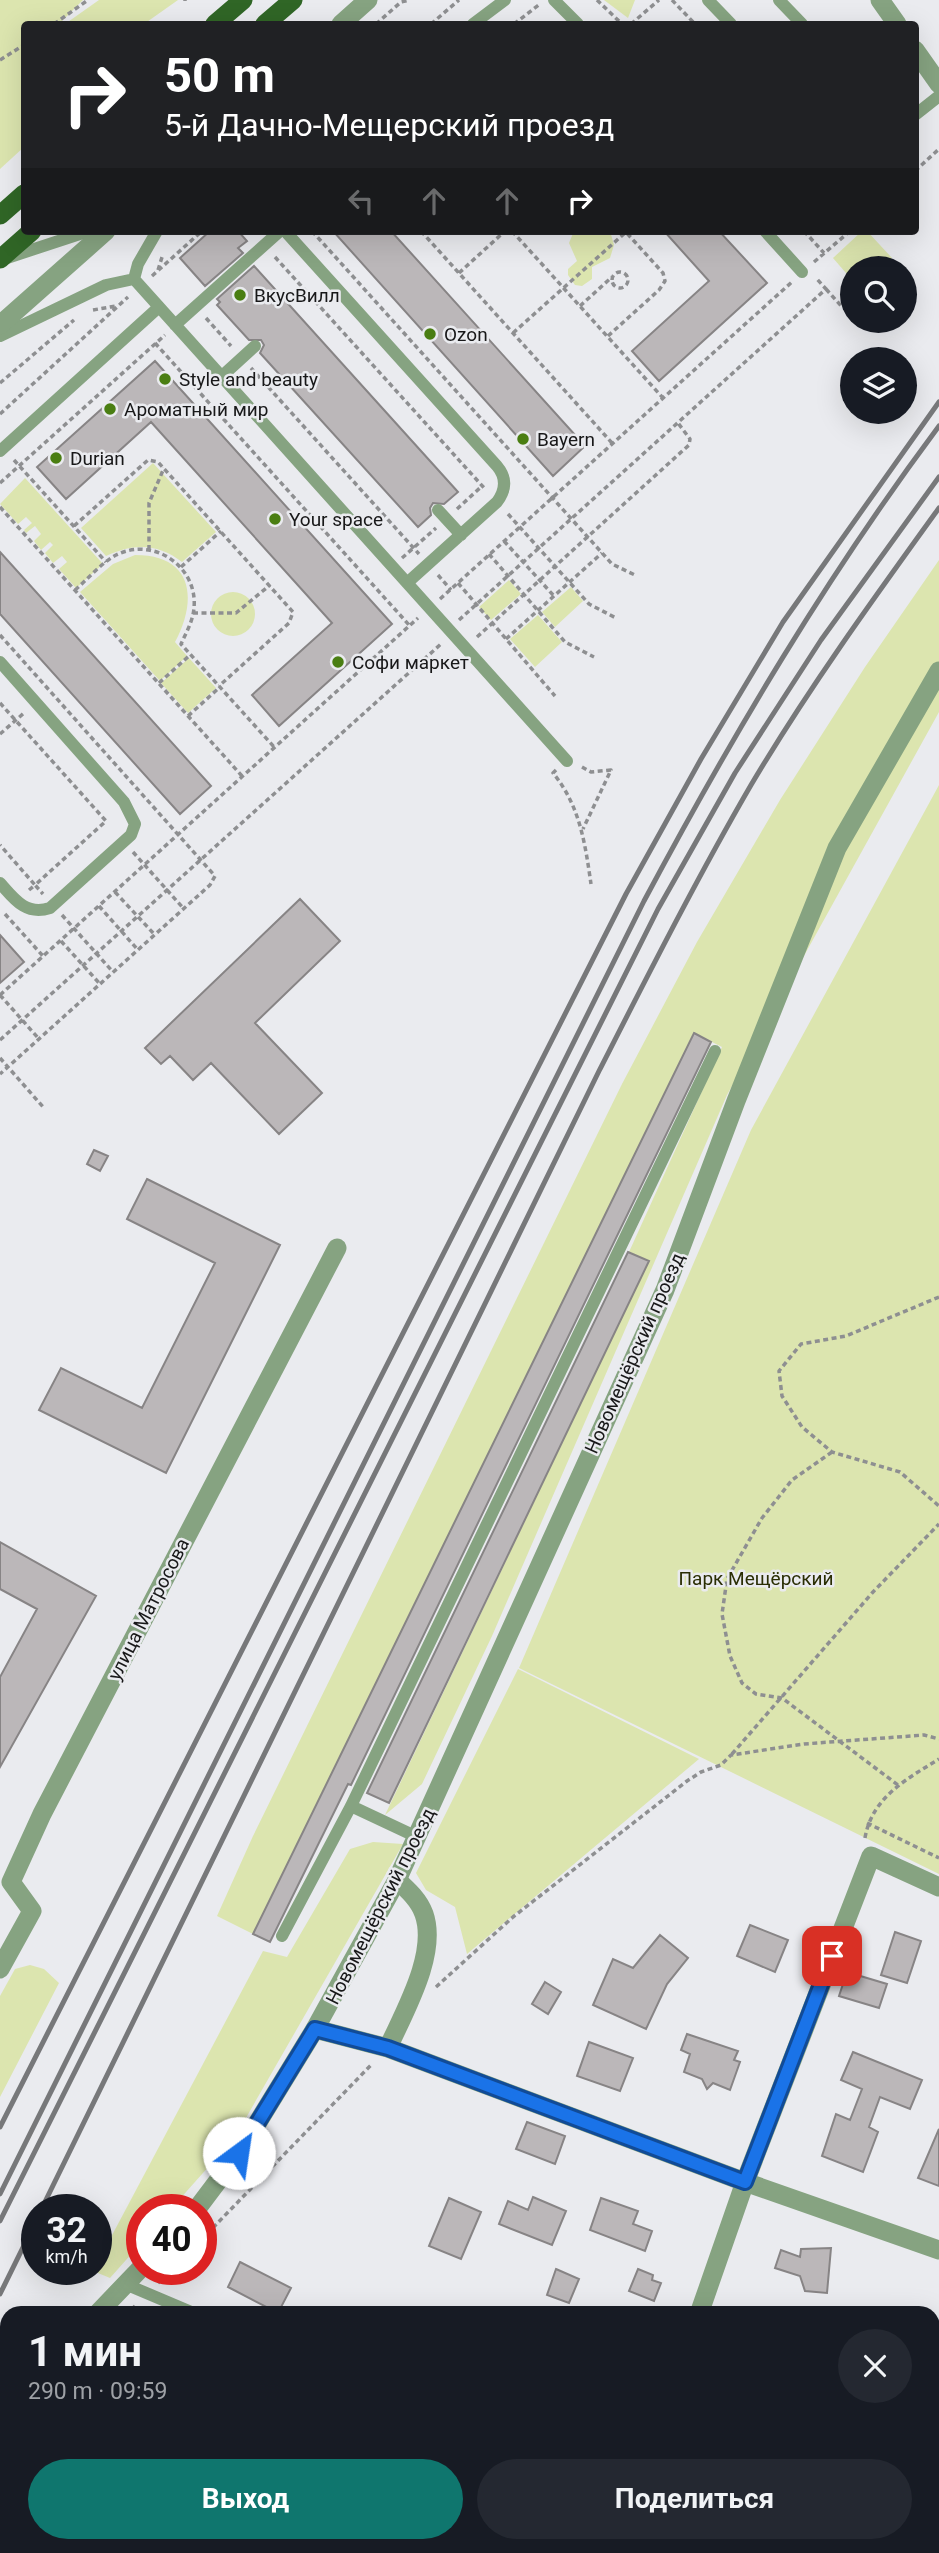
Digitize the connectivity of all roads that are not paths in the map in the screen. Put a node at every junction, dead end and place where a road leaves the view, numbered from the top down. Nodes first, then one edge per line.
1 (243, 0) edge
2 (293, 0) edge
3 (368, 0) edge
4 (505, 0) edge
5 (554, 0) edge
6 (708, 0) edge
7 (779, 0) edge
8 (880, 0) edge
9 (218, 21) edge
10 (268, 21) edge
11 (344, 21) edge
12 (477, 21) edge
13 (575, 21) edge
14 (727, 21) edge
15 (799, 21) edge
16 (895, 21) edge
17 (919, 56) edge
18 (939, 84) edge
19 (939, 96) edge
20 (919, 112) edge
21 (21, 197) edge
22 (0, 215) edge
23 (28, 235) edge
24 (77, 235) edge
25 (101, 235) edge
26 (155, 235) edge
27 (278, 235) edge
28 (287, 235) edge
29 (769, 235) edge
30 (0, 260) edge
31 (805, 270) road end
32 (134, 279) junction
33 (159, 307) junction
34 (0, 325) edge
35 (175, 326) junction
36 (0, 336) edge
37 (255, 346) dead end
38 (221, 377) junction
39 (2, 449) edge
40 (438, 510) dead end
41 (461, 535) junction
42 (407, 583) junction
43 (0, 662) edge
44 (939, 671) edge
45 (567, 761) road end
46 (0, 883) edge
47 (715, 1051) dead end
48 (337, 1248) dead end
49 (351, 1806) junction
50 (418, 1838) junction
51 (5, 1879) edge
52 (397, 1880) junction
53 (939, 1887) edge
54 (282, 1936) dead end
55 (0, 1969) edge
56 (315, 2029) junction
57 (388, 2048) junction
58 (745, 2182) junction
59 (208, 2194) edge
60 (939, 2249) edge
61 (125, 2284) joint
62 (104, 2306) edge
63 (177, 2306) edge
64 (702, 2306) edge

1 - 9 main road
2 - 10 main road
3 - 11 street
4 - 12 lane
5 - 13 lane
6 - 14 lane
7 - 15 lane
8 - 16 street
17 - 18 street
19 - 20 lane
21 - 22 main road
23 - 30 main road
24 - 30 lane
25 - 34 street
26 - 32 lane
27 - 35 lane
28 - 41 lane
29 - 31 lane
32 - 33 lane
32 - 36 lane
33 - 35 lane
33 - 39 lane
35 - 38 lane
37 - 38 lane
38 - 42 lane
40 - 41 lane
41 - 42 lane
42 - 45 lane
43 - 46 lane
44 - 50 street, Новомещёрский проезд
47 - 49 lane
48 - 51 street, улица Матросова
49 - 50 lane
49 - 54 lane
50 - 52 street, Новомещёрский проезд
51 - 55 street, улица Матросова
52 - 56 street, Новомещёрский проезд
52 - 57 street
53 - 58 street
56 - 57 street
56 - 59 street, Новомещёрский проезд
57 - 58 street
58 - 60 street
58 - 64 street
61 - 62 street
61 - 63 lane

